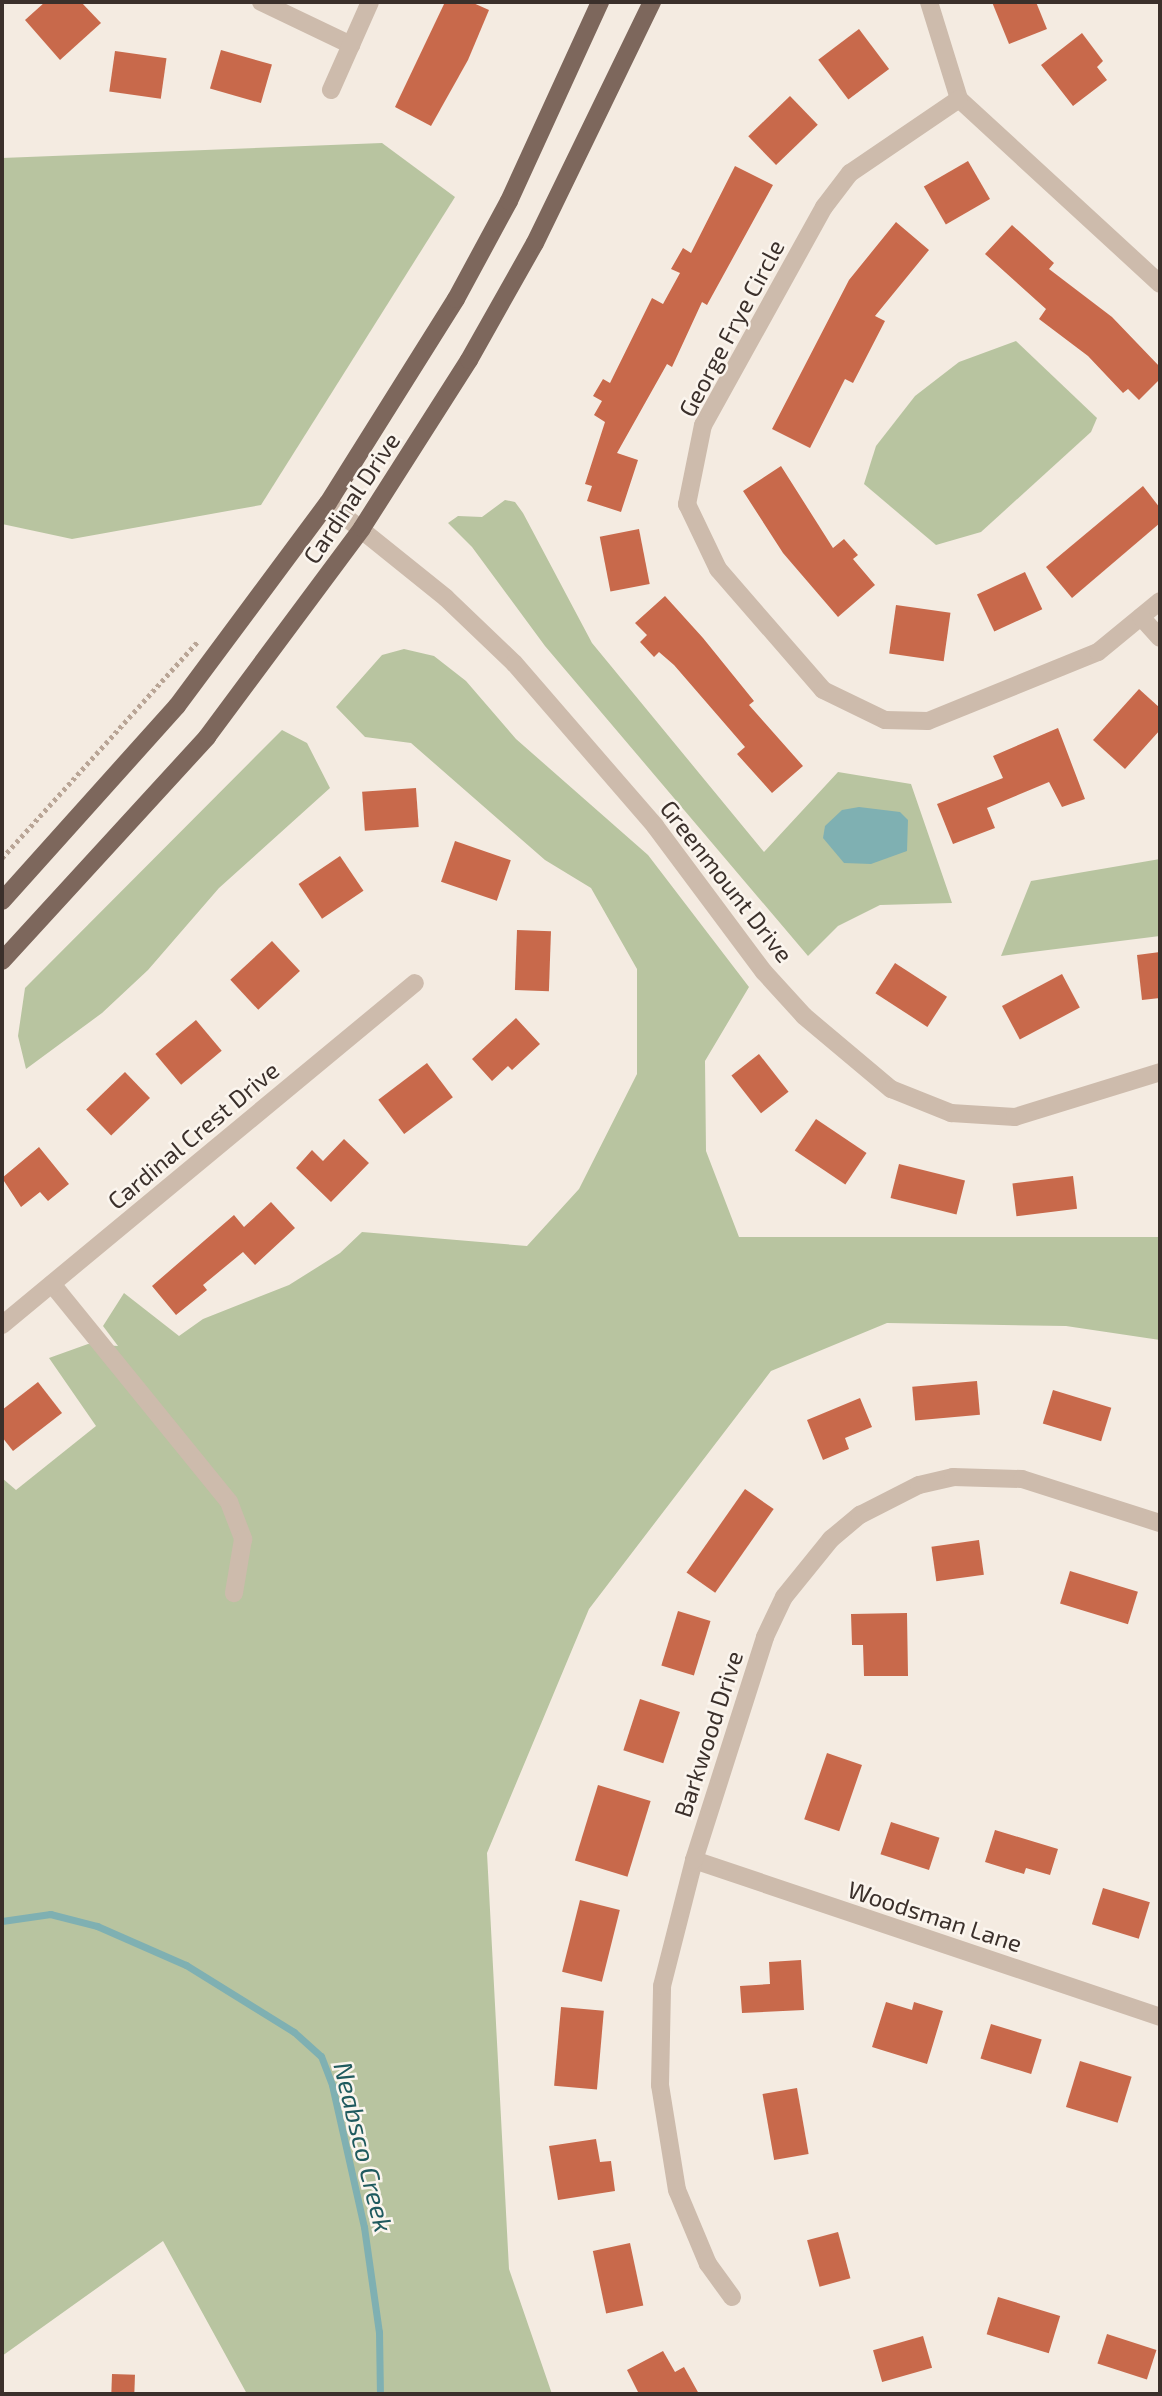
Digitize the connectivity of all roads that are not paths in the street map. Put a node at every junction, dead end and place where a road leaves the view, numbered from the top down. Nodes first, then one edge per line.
1 (261, 2) edge
2 (370, 2) edge
3 (600, 2) edge
4 (652, 2) edge
5 (929, 2) edge
6 (351, 45) junction
7 (331, 90) dead end
8 (959, 99) junction
9 (1160, 284) edge
10 (328, 503) junction
11 (362, 528) junction
12 (1160, 601) edge
13 (1141, 617) junction
14 (1160, 638) edge
15 (2, 901) edge
16 (2, 961) edge
17 (415, 983) dead end
18 (1160, 1072) edge
19 (52, 1284) junction
20 (2, 1325) edge
21 (1160, 1523) edge
22 (234, 1593) dead end
23 (694, 1860) junction
24 (1160, 2017) edge
25 (732, 2297) dead end

1 - 6 street
2 - 6 street
3 - 10 main road, Cardinal Drive
4 - 11 main road, Cardinal Drive
5 - 8 street
6 - 7 street
8 - 9 street
8 - 13 street, George Frye Circle
10 - 11 street, Greenmount Drive
10 - 15 main road, Cardinal Drive
11 - 16 main road, Cardinal Drive
11 - 18 street, Greenmount Drive
12 - 13 street, George Frye Circle
13 - 14 street
17 - 19 street, Cardinal Crest Drive
19 - 20 street, Cardinal Crest Drive
19 - 22 street
21 - 23 street, Barkwood Drive
23 - 24 street, Woodsman Lane
23 - 25 street, Barkwood Drive

